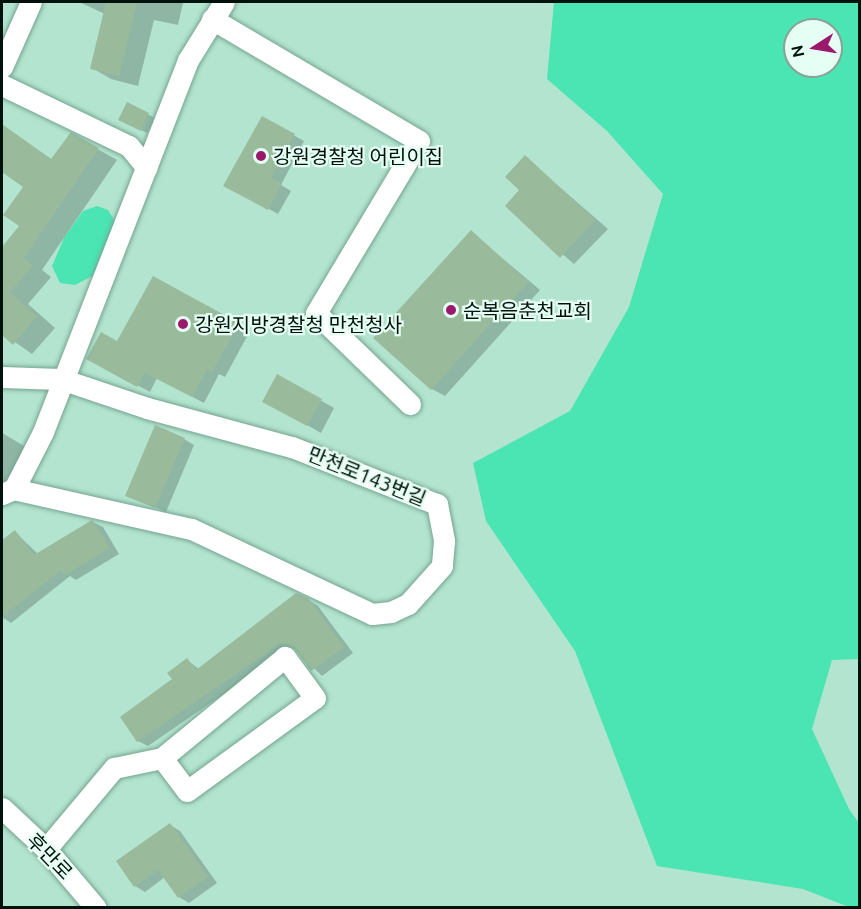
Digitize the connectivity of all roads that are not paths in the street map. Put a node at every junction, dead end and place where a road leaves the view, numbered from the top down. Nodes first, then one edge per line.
1 (32, 2) edge
2 (224, 2) edge
3 (212, 19) junction
4 (2, 67) edge
5 (2, 85) edge
6 (147, 168) junction
7 (2, 377) edge
8 (61, 380) junction
9 (410, 404) dead end
10 (8, 491) edge
11 (162, 758) junction
12 (2, 808) edge
13 (46, 849) junction
14 (96, 908) edge

1 - 4 street
2 - 3 street, 만천로143번길
3 - 6 street, 만천로143번길
3 - 9 street
5 - 6 street
6 - 8 street, 만천로143번길
7 - 8 street
8 - 10 street, 만천로143번길
8 - 10 street, 만천로143번길
11 - 11 street
11 - 13 street
12 - 13 street, 후만로
13 - 14 street, 후만로

